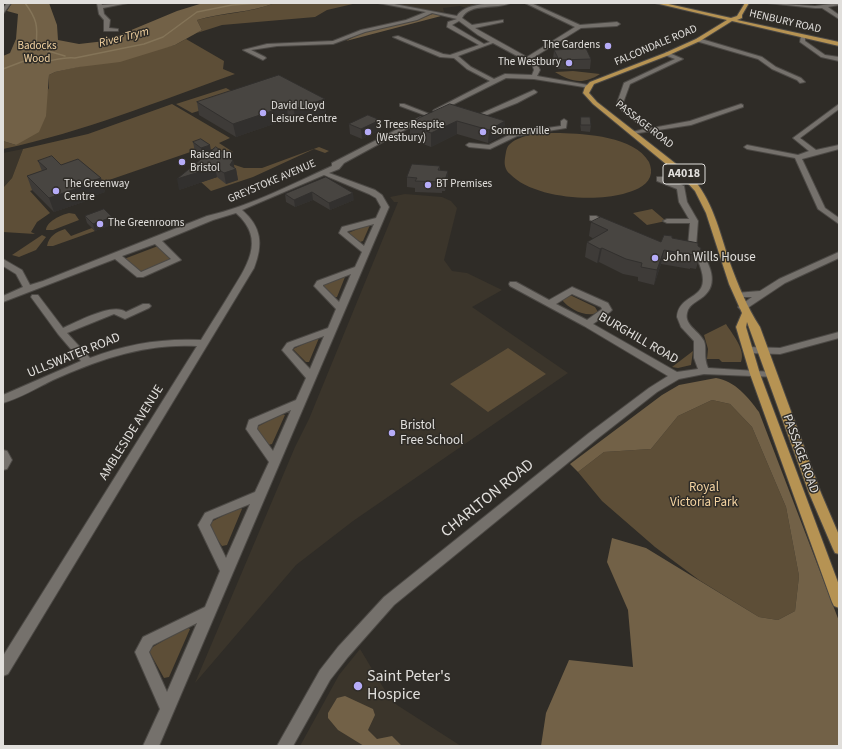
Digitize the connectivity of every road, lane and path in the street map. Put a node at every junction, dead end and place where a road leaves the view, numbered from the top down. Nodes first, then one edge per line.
1 (9, 3) edge
2 (126, 3) edge
3 (508, 3) edge
4 (527, 3) edge
5 (657, 3) edge
6 (747, 3) edge
7 (769, 3) edge
8 (383, 4) edge
9 (839, 4) edge
10 (99, 5) edge
11 (823, 6) junction
12 (3, 12) edge
13 (431, 12) junction
14 (839, 17) edge
15 (459, 18) junction
16 (731, 20) junction
17 (501, 21) dead end
18 (617, 24) dead end
19 (471, 27) junction
20 (578, 27) junction
21 (116, 30) dead end
22 (396, 37) dead end
23 (803, 37) junction
24 (698, 40) junction
25 (491, 43) dead end
26 (839, 44) edge
27 (484, 46) junction
28 (667, 54) junction
29 (455, 56) junction
30 (263, 58) dead end
31 (528, 59) junction
32 (839, 59) edge
33 (534, 77) junction
34 (497, 79) junction
35 (809, 80) dead end
36 (588, 87) junction
37 (534, 92) dead end
38 (402, 105) dead end
39 (837, 105) edge
40 (741, 106) dead end
41 (444, 107) junction
42 (454, 113) edge
43 (430, 115) junction
44 (564, 121) dead end
45 (485, 123) edge
46 (503, 130) edge
47 (651, 130) junction
48 (634, 133) junction
49 (515, 134) junction
50 (469, 146) dead end
51 (747, 147) dead end
52 (839, 147) edge
53 (814, 152) junction
54 (799, 157) junction
55 (328, 170) junction
56 (660, 179) dead end
57 (673, 201) dead end
58 (684, 202) junction
59 (237, 210) junction
60 (594, 218) dead end
61 (379, 220) junction
62 (667, 221) dead end
63 (694, 221) junction
64 (839, 222) edge
65 (610, 229) edge
66 (157, 241) junction
67 (673, 247) edge
68 (692, 248) junction
69 (366, 251) junction
70 (839, 255) edge
71 (117, 256) junction
72 (3, 262) edge
73 (358, 270) junction
74 (513, 284) dead end
75 (28, 288) junction
76 (760, 294) junction
77 (738, 295) junction
78 (35, 297) dead end
79 (3, 299) edge
80 (549, 304) junction
81 (146, 306) dead end
82 (341, 309) junction
83 (744, 310) junction
84 (587, 324) junction
85 (332, 330) junction
86 (61, 332) junction
87 (839, 335) edge
88 (203, 343) junction
89 (748, 350) junction
90 (763, 350) junction
91 (88, 362) junction
92 (704, 371) junction
93 (755, 374) junction
94 (772, 374) junction
95 (676, 376) junction
96 (311, 377) junction
97 (3, 399) edge
98 (301, 402) junction
99 (3, 454) edge
100 (275, 462) junction
101 (3, 466) edge
102 (260, 495) junction
103 (839, 549) edge
104 (227, 572) junction
105 (839, 602) edge
106 (211, 610) junction
107 (3, 669) edge
108 (167, 709) junction
109 (151, 746) edge
110 (284, 746) edge

1 - 12 street
2 - 10 street
3 - 15 street
4 - 20 street
5 - 16 main road, HENBURY ROAD
6 - 16 main road, FALCONDALE ROAD
7 - 11 street
8 - 13 street
9 - 11 street
10 - 21 street
11 - 14 street
13 - 15 street
13 - 30 street
15 - 19 street
15 - 27 street
16 - 23 main road, HENBURY ROAD
16 - 24 main road, FALCONDALE ROAD
17 - 19 street
18 - 20 street
19 - 31 street
20 - 31 street
22 - 29 street
23 - 26 main road, HENBURY ROAD
23 - 32 street
24 - 28 main road, FALCONDALE ROAD
24 - 35 street
25 - 27 street
27 - 29 street
28 - 36 main road, FALCONDALE ROAD
28 - 47 street
29 - 34 street
31 - 33 street
33 - 34 street, GREYSTOKE AVENUE
33 - 36 street, GREYSTOKE AVENUE
34 - 41 street, GREYSTOKE AVENUE
36 - 48 main road, PASSAGE ROAD / A4018
37 - 45 street
38 - 43 street
39 - 53 street
40 - 47 street
41 - 42 street
41 - 43 street, GREYSTOKE AVENUE
43 - 55 street, GREYSTOKE AVENUE
44 - 49 street
46 - 49 street
47 - 48 street
48 - 77 main road, PASSAGE ROAD / A4018
49 - 50 street
51 - 54 street
52 - 53 street
53 - 54 street
54 - 64 street
55 - 59 street, GREYSTOKE AVENUE
55 - 61 street
56 - 58 street
57 - 58 street
58 - 63 street
59 - 66 street, GREYSTOKE AVENUE
59 - 88 street, AMBLESIDE AVENUE
60 - 65 street
61 - 69 street
61 - 69 street
62 - 63 street
63 - 68 street
66 - 71 street, GREYSTOKE AVENUE
66 - 71 street
67 - 68 street
68 - 92 street
69 - 73 street
70 - 76 street
71 - 75 street, GREYSTOKE AVENUE
72 - 75 street
73 - 82 street
73 - 82 street
74 - 80 street, BURGHILL ROAD
75 - 79 street, GREYSTOKE AVENUE
76 - 77 street
76 - 83 street
77 - 83 main road, PASSAGE ROAD / A4018
78 - 86 street
80 - 84 street, BURGHILL ROAD
80 - 84 street, BURGHILL ROAD
81 - 86 street
82 - 85 street
83 - 89 main road, PASSAGE ROAD / A4018
83 - 90 main road, PASSAGE ROAD / A4018
84 - 95 street, BURGHILL ROAD
85 - 96 street
85 - 96 street
86 - 91 street
87 - 90 street
88 - 91 street, ULLSWATER ROAD
88 - 107 street, AMBLESIDE AVENUE
89 - 90 street
89 - 93 main road, PASSAGE ROAD / A4018
90 - 94 main road, PASSAGE ROAD / A4018
91 - 97 street, ULLSWATER ROAD
92 - 93 street, CHARLTON ROAD
92 - 95 street, CHARLTON ROAD
93 - 94 street, CHARLTON ROAD
93 - 105 main road, PASSAGE ROAD / A4018
94 - 103 main road, PASSAGE ROAD / A4018
95 - 110 street, CHARLTON ROAD
96 - 98 street
98 - 100 street
98 - 100 street
99 - 101 street
100 - 102 street
102 - 104 street
102 - 104 street
104 - 106 street
106 - 108 street
106 - 108 street
108 - 109 street

